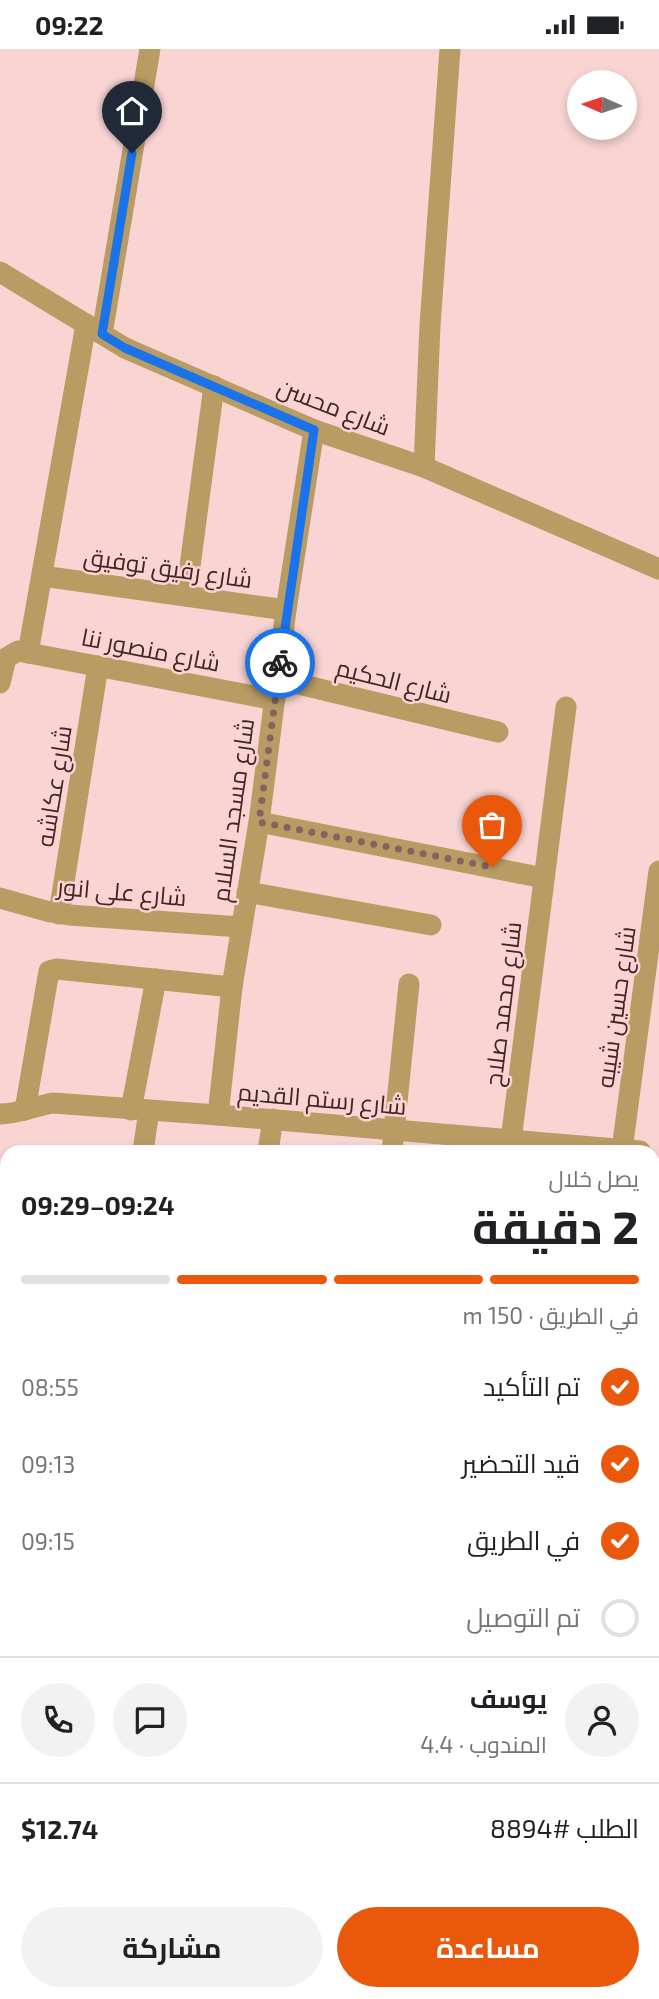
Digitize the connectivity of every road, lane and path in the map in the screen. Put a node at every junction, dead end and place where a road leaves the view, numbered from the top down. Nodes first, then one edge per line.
1 (150, 49) edge
2 (450, 49) edge
3 (0, 272) edge
4 (94, 329) junction
5 (215, 386) junction
6 (314, 430) junction
7 (424, 467) junction
8 (659, 569) edge
9 (42, 576) junction
10 (186, 596) junction
11 (286, 610) junction
12 (23, 652) junction
13 (98, 666) junction
14 (0, 683) edge
15 (276, 689) junction
16 (566, 707) dead end
17 (498, 732) dead end
18 (259, 822) junction
19 (659, 871) edge
20 (544, 878) junction
21 (247, 893) junction
22 (0, 898) edge
23 (59, 914) junction
24 (431, 925) dead end
25 (241, 927) junction
26 (156, 979) junction
27 (409, 984) dead end
28 (232, 987) junction
29 (25, 1110) junction
30 (140, 1110) junction
31 (0, 1114) edge
32 (218, 1115) junction
33 (273, 1119) junction
34 (511, 1140) junction
35 (393, 1141) edge
36 (466, 1144) edge
37 (143, 1145) edge
38 (269, 1145) edge
39 (545, 1145) edge
40 (632, 1145) edge

1 - 4 street
2 - 7 street
3 - 4 street, شارع محسن
4 - 5 street, شارع محسن
4 - 9 street
5 - 6 street, شارع محسن
5 - 10 street
6 - 7 street, شارع محسن
6 - 11 street, شارع مسجد السلام
7 - 8 street, شارع محسن
9 - 10 street, شارع رفيق توفيق
9 - 12 street
10 - 11 street, شارع رفيق توفيق
11 - 15 street, شارع مسجد السلام
12 - 13 street, شارع منصور ننا
12 - 14 street
13 - 15 street, شارع منصور ننا
13 - 23 street, شارع عكاشه
15 - 17 street, شارع الحكيم
15 - 18 street, شارع مسجد السلام
16 - 20 street, شارع محمد صلاح
18 - 20 street
18 - 21 street, شارع مسجد السلام
19 - 40 street, شارع حسين شيبه
20 - 34 street, شارع محمد صلاح
21 - 24 street
21 - 25 street, شارع مسجد السلام
22 - 23 street, شارع على انور
23 - 25 street, شارع على انور
25 - 28 street, شارع مسجد السلام
26 - 28 street
26 - 29 street
26 - 30 street
27 - 35 street
28 - 32 street, شارع مسجد السلام
29 - 30 street, شارع رستم القديم
29 - 31 street, شارع رستم القديم
30 - 32 street, شارع رستم القديم
30 - 37 street
32 - 33 street, شارع رستم القديم
33 - 35 street, شارع رستم القديم
33 - 38 street
34 - 36 street, شارع رستم القديم
34 - 39 street, شارع رستم القديم
35 - 36 street, شارع رستم القديم

